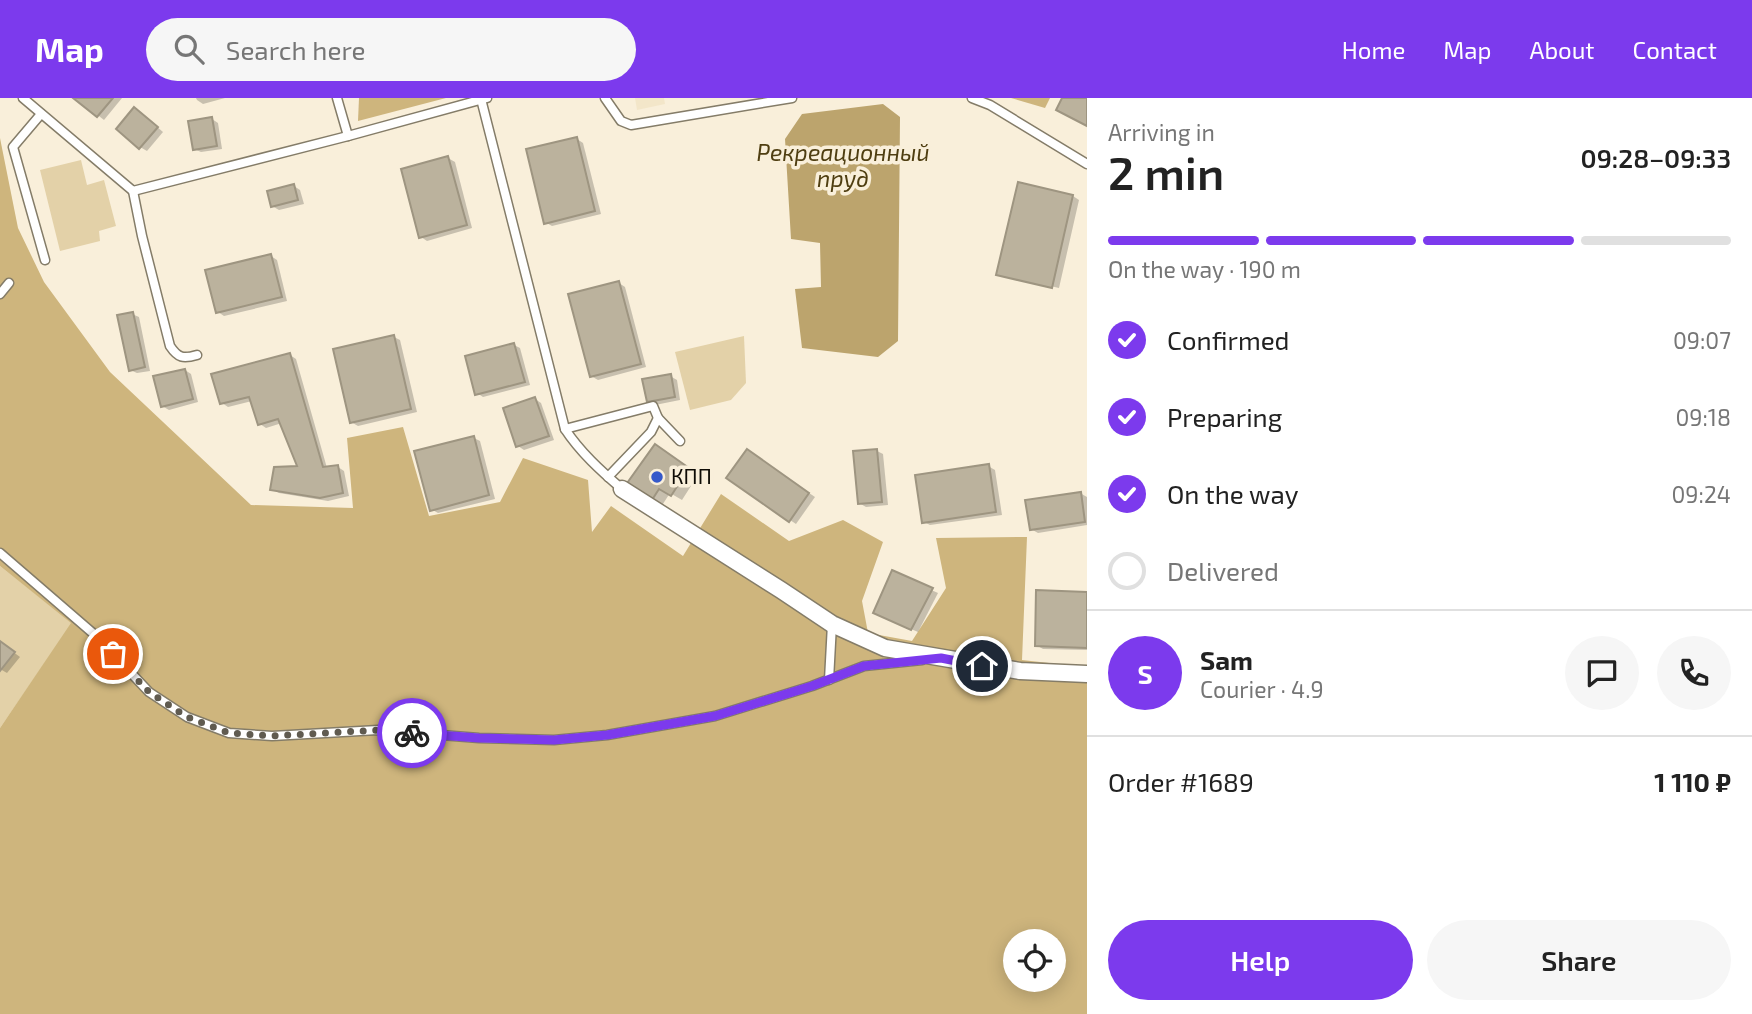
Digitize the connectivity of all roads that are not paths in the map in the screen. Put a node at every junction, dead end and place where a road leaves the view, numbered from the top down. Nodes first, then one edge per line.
1 (23, 98) edge
2 (337, 98) edge
3 (605, 98) edge
4 (792, 98) edge
5 (972, 98) edge
6 (484, 99) edge
7 (41, 114) junction
8 (348, 136) junction
9 (1087, 164) edge
10 (133, 191) junction
11 (45, 260) dead end
12 (9, 284) dead end
13 (0, 294) edge
14 (172, 314) dead end
15 (162, 317) junction
16 (197, 355) dead end
17 (658, 418) junction
18 (565, 429) junction
19 (680, 441) dead end
20 (608, 477) junction
21 (622, 489) joint
22 (0, 553) edge
23 (832, 625) junction
24 (941, 658) junction
25 (1087, 674) edge
26 (830, 680) junction

1 - 7 lane
2 - 8 lane
3 - 4 lane
5 - 9 lane
6 - 8 lane
6 - 18 lane
7 - 10 lane
7 - 11 lane
8 - 10 lane
10 - 15 lane
12 - 13 lane
14 - 15 lane
15 - 16 lane
17 - 18 lane
17 - 19 lane
17 - 20 lane
18 - 20 lane
20 - 21 lane
21 - 23 street
22 - 26 lane
23 - 24 street
23 - 26 lane
24 - 25 street
24 - 26 lane

